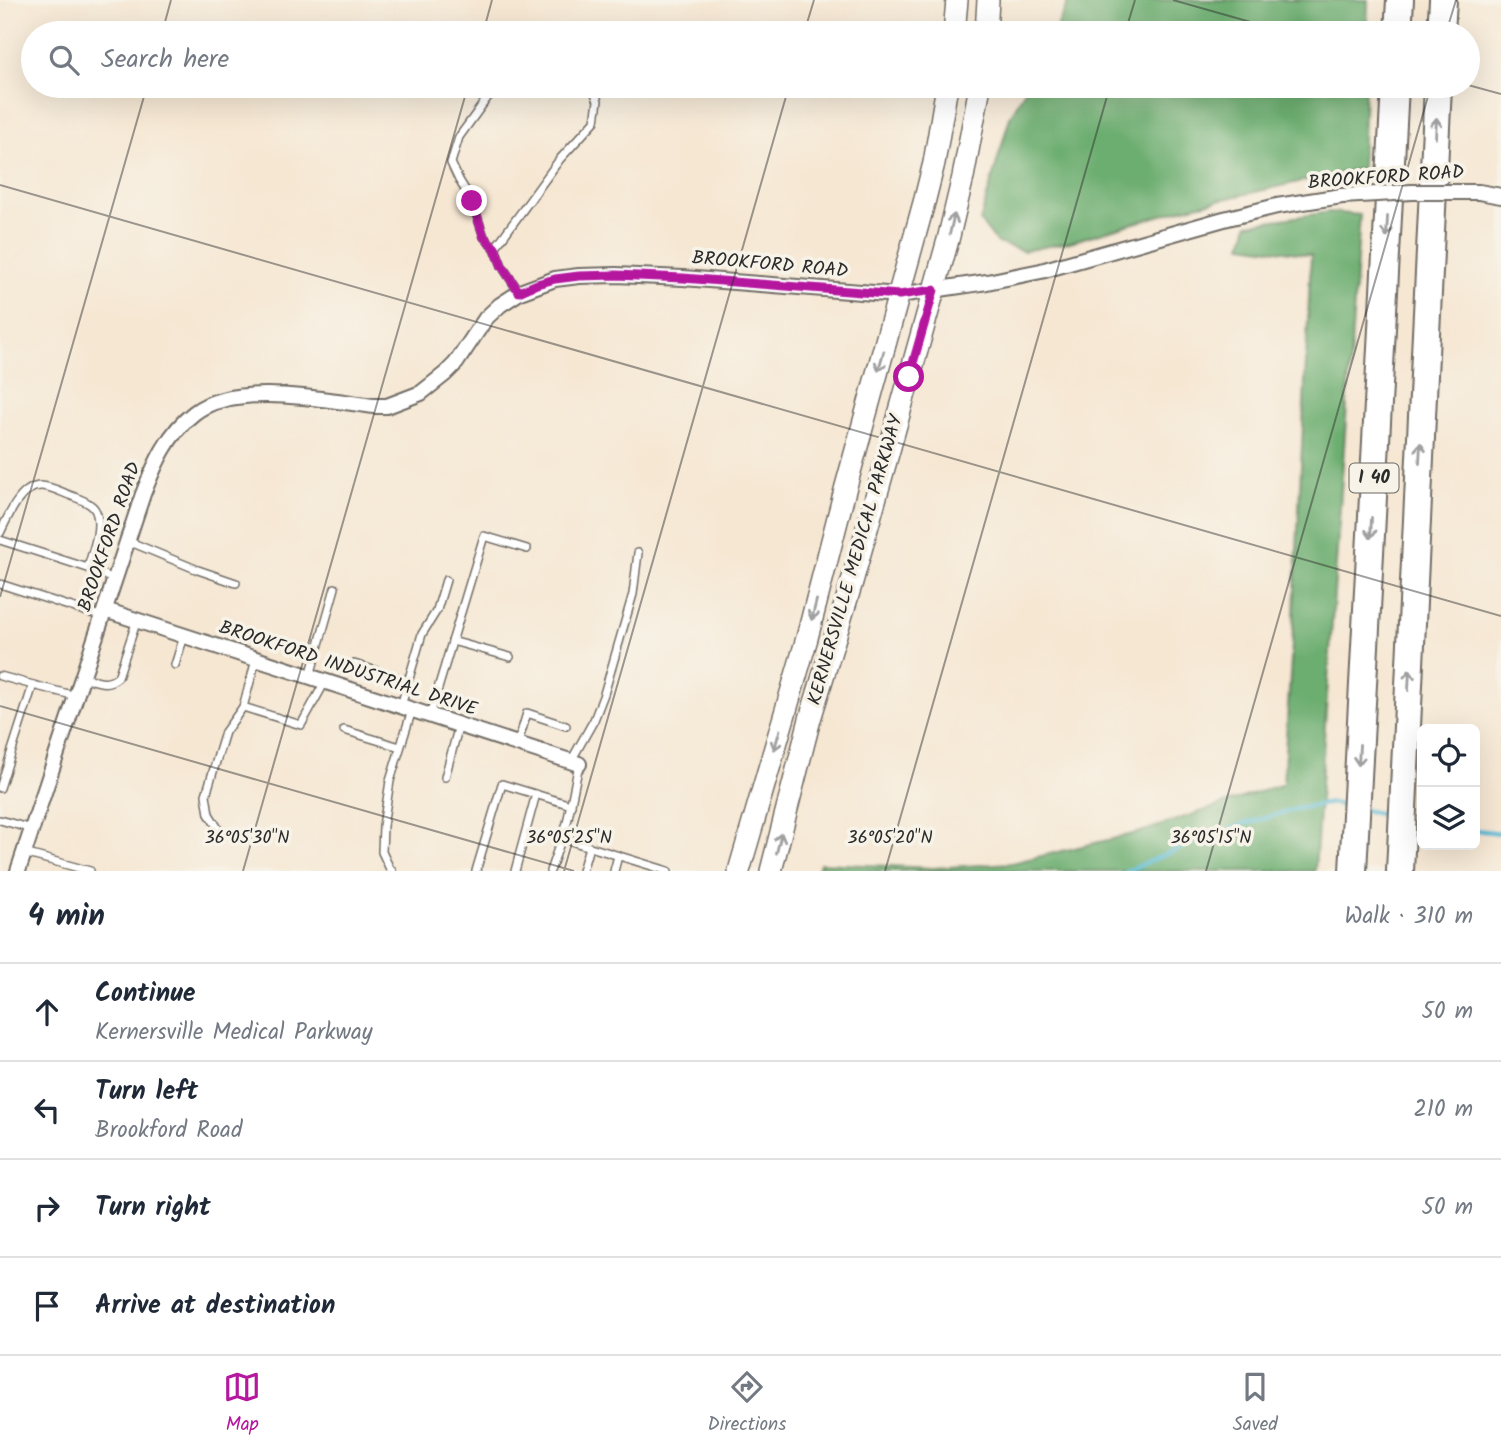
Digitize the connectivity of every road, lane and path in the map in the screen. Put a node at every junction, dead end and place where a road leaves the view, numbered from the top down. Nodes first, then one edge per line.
1 (957, 0) edge
2 (988, 0) edge
3 (1400, 0) edge
4 (1443, 0) edge
5 (955, 21) edge
6 (987, 21) edge
7 (1399, 21) edge
8 (1442, 21) edge
9 (488, 98) edge
10 (597, 98) edge
11 (945, 98) edge
12 (978, 98) edge
13 (1394, 98) edge
14 (1437, 98) edge
15 (1501, 196) edge
16 (495, 248) junction
17 (934, 290) junction
18 (519, 292) junction
19 (899, 295) junction
20 (0, 533) edge
21 (0, 540) edge
22 (128, 541) junction
23 (527, 550) dead end
24 (638, 553) dead end
25 (88, 568) junction
26 (115, 580) junction
27 (446, 580) dead end
28 (236, 583) dead end
29 (0, 584) edge
30 (335, 588) dead end
31 (104, 614) junction
32 (137, 620) junction
33 (184, 635) junction
34 (452, 641) junction
35 (510, 657) dead end
36 (256, 659) junction
37 (354, 664) dead end
38 (175, 666) dead end
39 (796, 674) junction
40 (0, 676) edge
41 (83, 677) junction
42 (317, 679) junction
43 (409, 681) junction
44 (822, 681) junction
45 (33, 685) junction
46 (76, 697) junction
47 (243, 707) junction
48 (407, 708) junction
49 (429, 715) junction
50 (459, 725) junction
51 (566, 726) dead end
52 (344, 730) dead end
53 (517, 744) junction
54 (400, 747) junction
55 (574, 763) junction
56 (445, 777) dead end
57 (0, 788) edge
58 (536, 794) junction
59 (570, 804) junction
60 (0, 820) edge
61 (32, 829) junction
62 (219, 830) dead end
63 (562, 838) junction
64 (589, 847) junction
65 (24, 853) junction
66 (618, 856) junction
67 (59, 867) edge
68 (645, 868) edge
69 (18, 871) edge
70 (90, 871) edge
71 (392, 871) edge
72 (476, 871) edge
73 (515, 871) edge
74 (550, 871) edge
75 (582, 871) edge
76 (614, 871) edge
77 (668, 871) edge
78 (739, 871) edge
79 (771, 871) edge
80 (1353, 871) edge
81 (1400, 871) edge

1 - 5 main road
2 - 6 main road
3 - 7 highway
4 - 8 highway
9 - 16 lane
10 - 16 lane
11 - 19 main road, KERNERSVILLE MEDICAL PARKWAY
17 -> 12 main road, KERNERSVILLE MEDICAL PARKWAY
13 -> 80 highway, I 40
81 -> 14 highway, I 40
15 - 17 street, BROOKFORD ROAD, bridge
16 - 18 lane
17 - 19 street, BROOKFORD ROAD
17 - 44 main road, KERNERSVILLE MEDICAL PARKWAY
18 - 19 street, BROOKFORD ROAD
18 - 22 street, BROOKFORD ROAD
19 -> 39 main road, KERNERSVILLE MEDICAL PARKWAY
20 - 25 lane
21 - 25 lane
22 - 26 street, BROOKFORD ROAD
22 - 28 lane
23 - 34 lane
24 - 55 lane
25 - 26 lane
26 - 31 street, BROOKFORD ROAD
27 - 43 lane
29 - 31 lane
30 - 42 lane
31 - 32 street, BROOKFORD INDUSTRIAL DRIVE
31 - 41 street, BROOKFORD ROAD
32 - 33 street, BROOKFORD INDUSTRIAL DRIVE
32 - 41 lane
33 - 36 street, BROOKFORD INDUSTRIAL DRIVE
33 - 38 lane
34 - 35 lane
34 - 49 lane
36 - 42 street, BROOKFORD INDUSTRIAL DRIVE
36 - 47 lane
37 - 43 lane
39 - 44 main road
39 -> 78 main road, KERNERSVILLE MEDICAL PARKWAY
40 - 45 lane
41 - 46 street, BROOKFORD ROAD
42 - 47 lane
42 - 48 street, BROOKFORD INDUSTRIAL DRIVE
43 - 48 lane
79 -> 44 main road, KERNERSVILLE MEDICAL PARKWAY
45 - 46 lane
45 - 57 lane
46 - 61 street, BROOKFORD ROAD
47 - 62 lane
48 - 49 street, BROOKFORD INDUSTRIAL DRIVE
48 - 54 lane
49 - 50 street, BROOKFORD INDUSTRIAL DRIVE
50 - 53 street, BROOKFORD INDUSTRIAL DRIVE
50 - 56 lane
51 - 53 lane
52 - 54 lane
53 - 55 street, BROOKFORD INDUSTRIAL DRIVE
54 - 71 lane
55 - 59 lane
58 - 59 lane
58 - 72 lane
58 - 73 lane
59 - 63 lane
60 - 61 lane
61 - 65 street, BROOKFORD ROAD
63 - 64 lane
63 - 74 lane
64 - 66 lane
64 - 75 lane
65 - 67 lane
65 - 69 street, BROOKFORD ROAD
66 - 68 lane
66 - 76 lane
67 - 70 lane
68 - 77 lane

